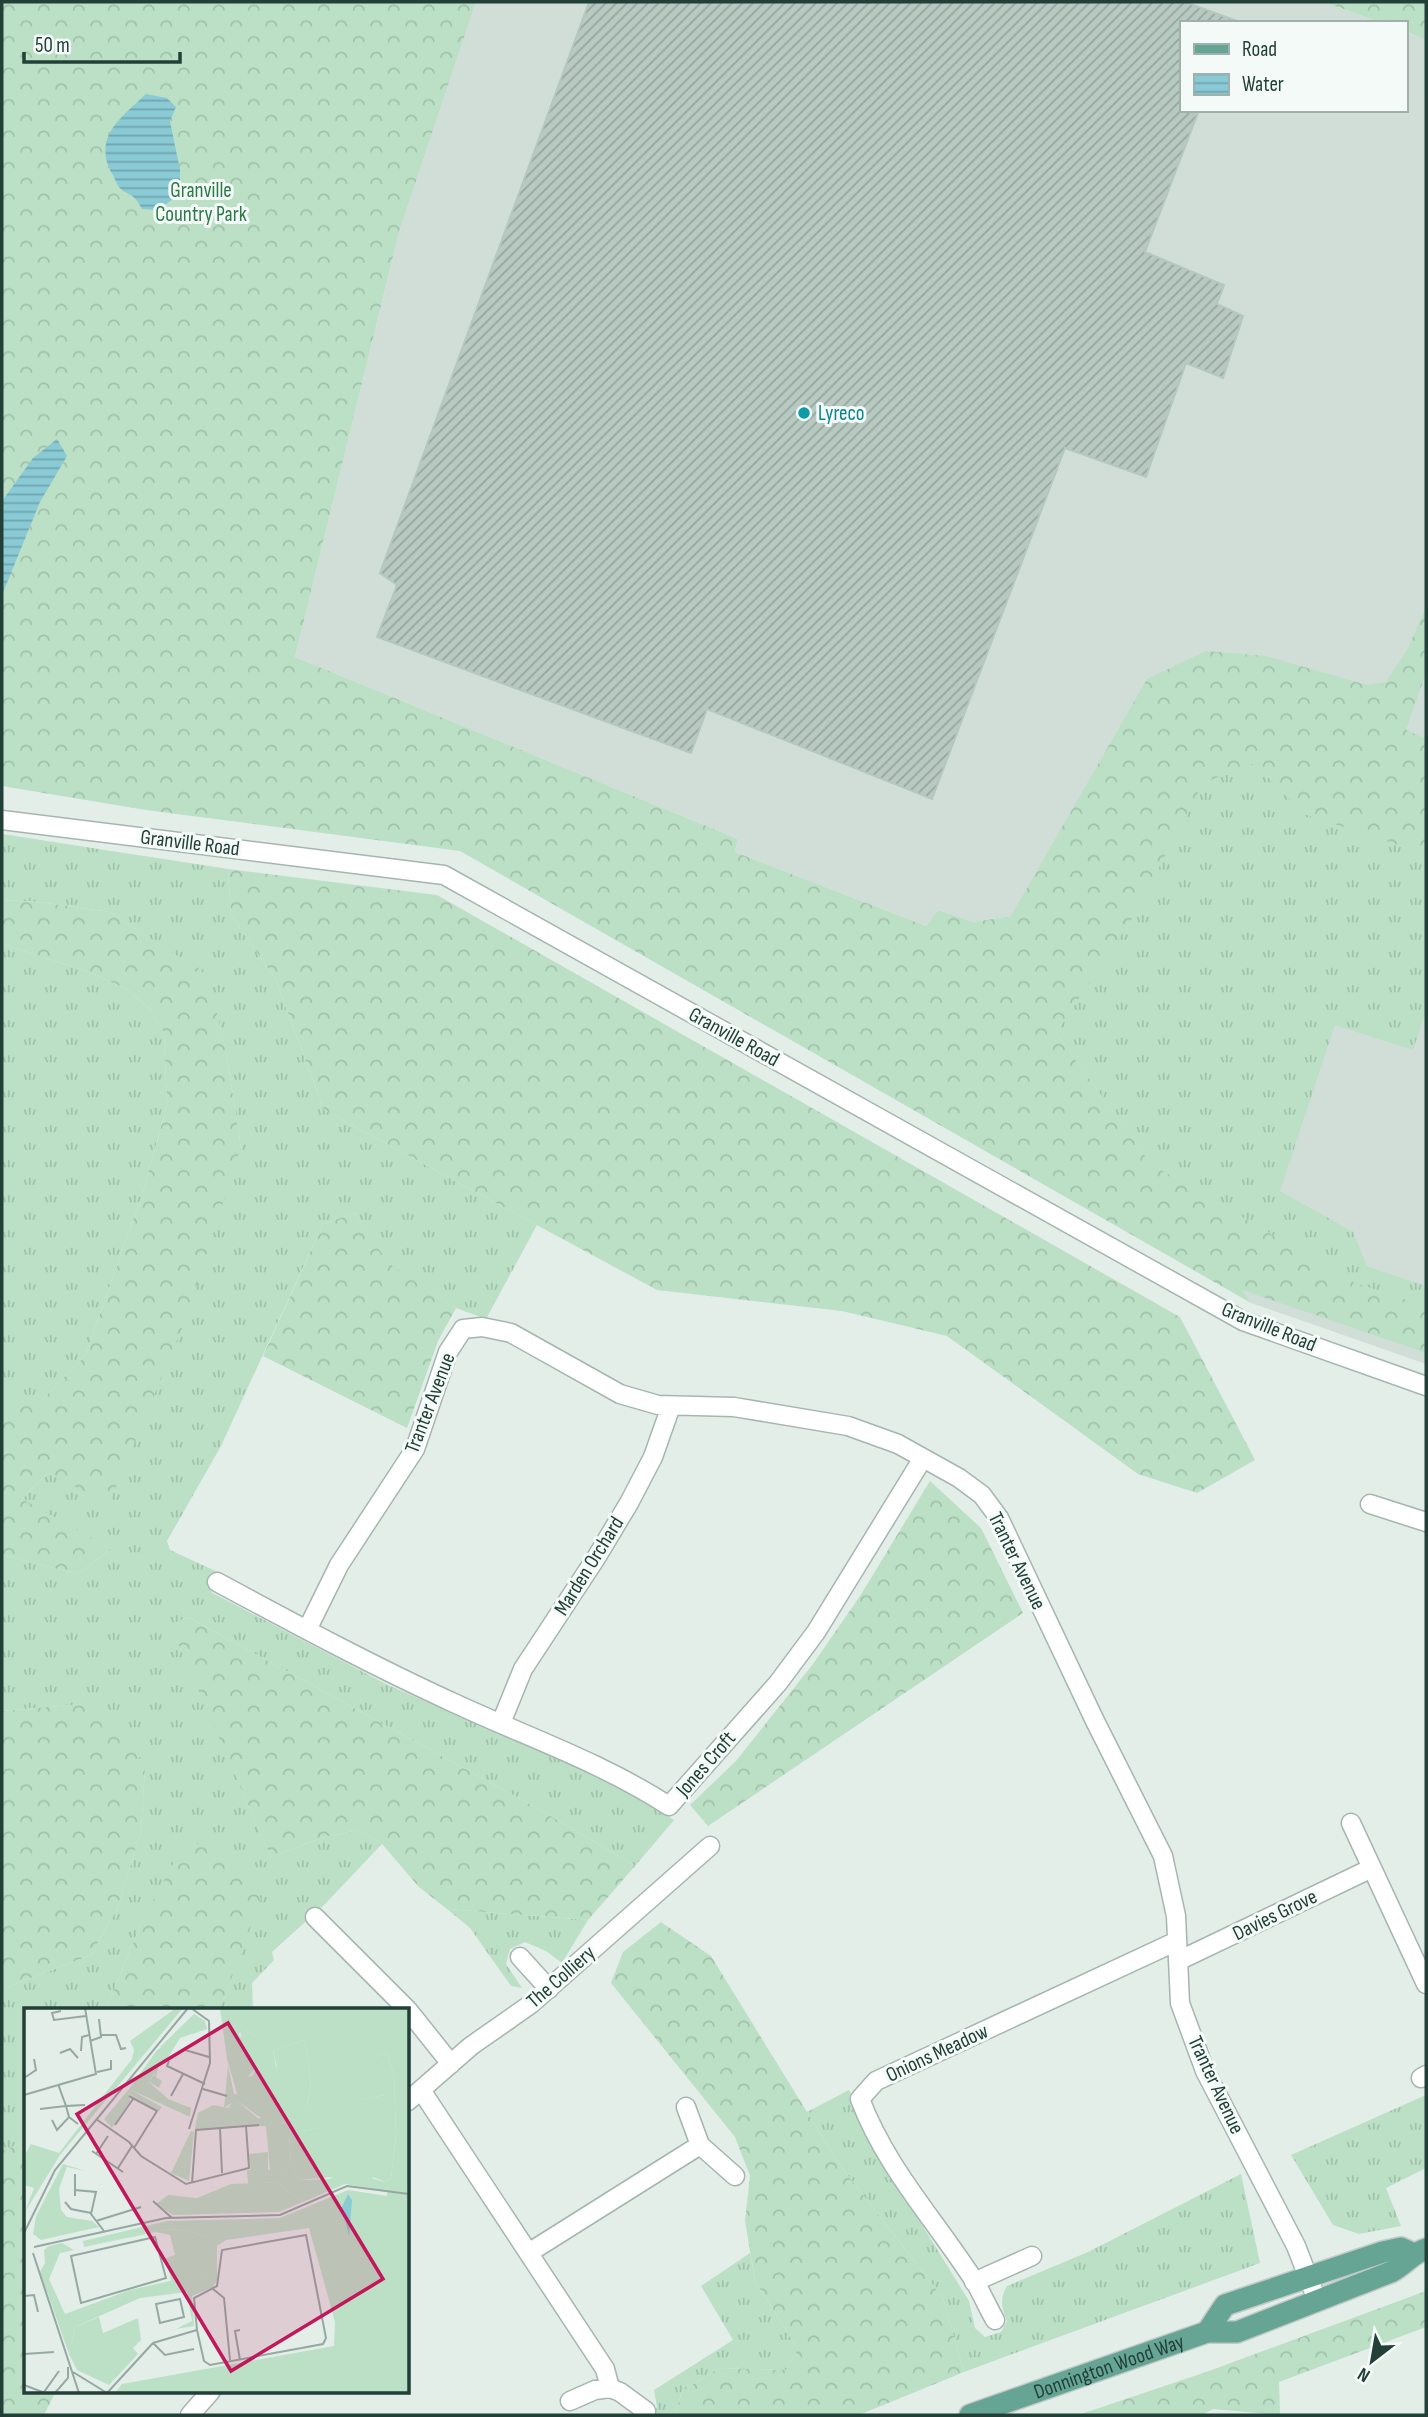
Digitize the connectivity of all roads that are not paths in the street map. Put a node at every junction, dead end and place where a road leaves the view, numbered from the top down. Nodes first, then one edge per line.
1 (2, 820) edge
2 (1426, 1387) edge
3 (671, 1406) junction
4 (923, 1458) junction
5 (1370, 1504) dead end
6 (1426, 1522) edge
7 (217, 1582) dead end
8 (307, 1630) junction
9 (501, 1723) junction
10 (1351, 1822) dead end
11 (710, 1846) dead end
12 (1372, 1868) junction
13 (315, 1917) dead end
14 (1178, 1941) junction
15 (520, 1957) dead end
16 (1178, 1961) junction
17 (1426, 1984) edge
18 (549, 1989) junction
19 (405, 2008) edge
20 (410, 2014) edge
21 (451, 2063) junction
22 (414, 2096) edge
23 (686, 2107) dead end
24 (700, 2145) junction
25 (735, 2176) dead end
26 (1419, 2251) edge
27 (530, 2252) junction
28 (1032, 2256) dead end
29 (1308, 2276) junction
30 (975, 2282) junction
31 (1317, 2300) junction
32 (995, 2320) dead end
33 (1207, 2332) junction
34 (610, 2388) junction
35 (211, 2392) edge
36 (570, 2401) dead end
37 (646, 2411) dead end
38 (190, 2415) edge
39 (970, 2415) edge

1 - 2 street, Granville Road
3 - 4 street, Tranter Avenue
3 - 8 street, Tranter Avenue
3 - 9 street, Marden Orchard
4 - 9 street, Jones Croft
4 - 14 street, Tranter Avenue
5 - 6 street
7 - 8 street, Jones Croft
8 - 9 street, Jones Croft
10 - 12 street
11 - 18 street, The Colliery
12 - 16 street, Davies Grove
12 - 17 street
13 - 19 street
14 - 16 street, Tranter Avenue
14 - 30 street, Onions Meadow
15 - 18 street
16 - 29 street, Tranter Avenue
18 - 21 street, The Colliery
20 - 21 street
21 - 22 street, The Colliery
22 - 27 street
23 - 24 street
24 - 25 street
24 - 27 street
26 - 29 main road, Donnington Wood Way
26 - 31 main road, Donnington Wood Way
27 - 34 street
28 - 30 street
29 - 31 street, Tranter Avenue
29 - 33 main road, Donnington Wood Way
30 - 32 street, Onions Meadow
31 - 33 main road, Donnington Wood Way
33 - 39 main road, Donnington Wood Way
34 - 36 street
34 - 37 street
35 - 38 street

